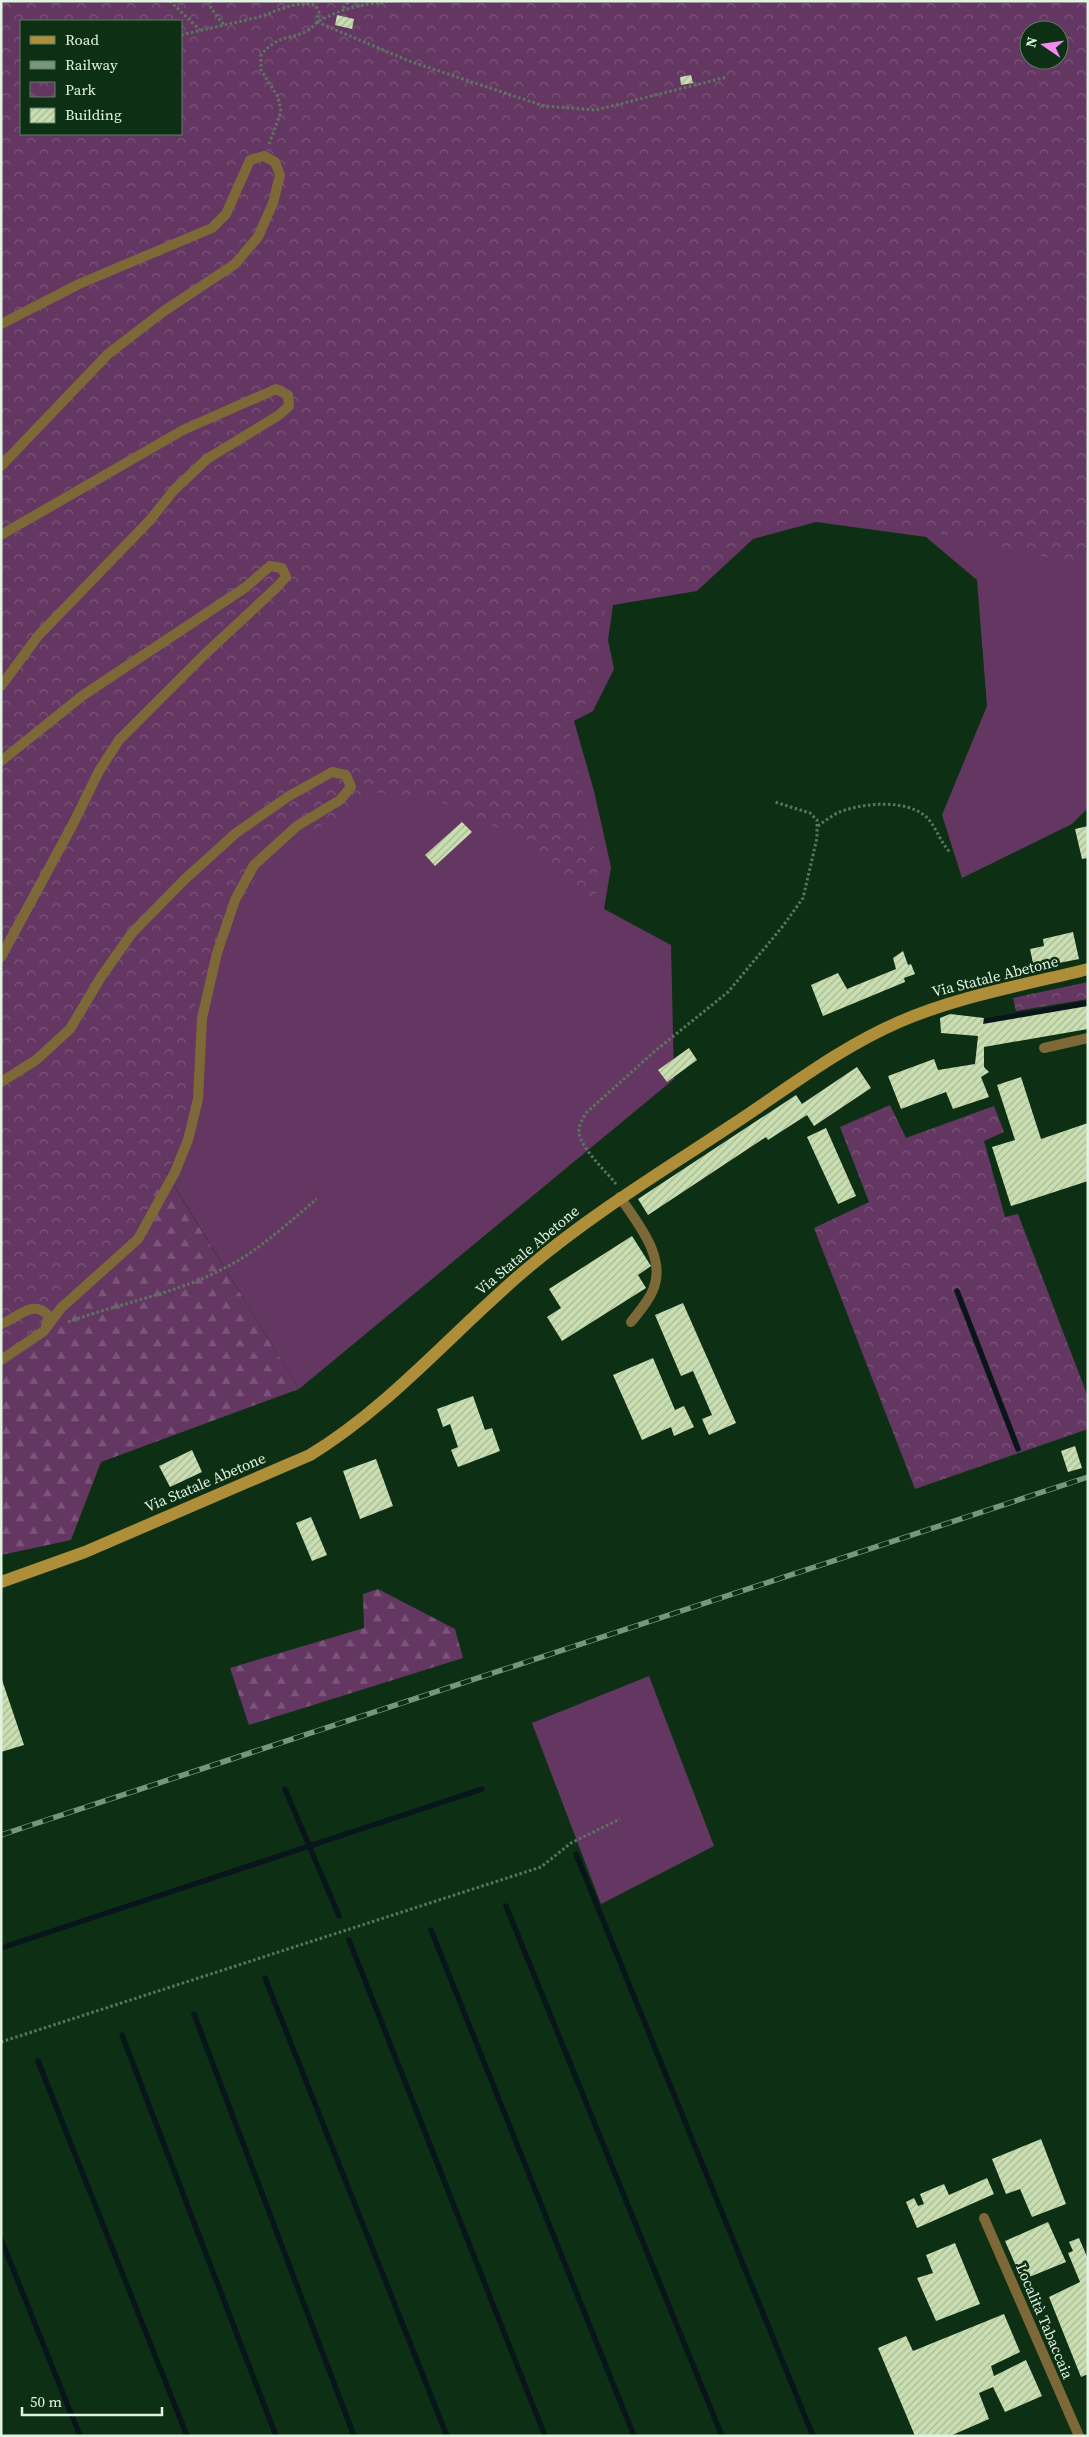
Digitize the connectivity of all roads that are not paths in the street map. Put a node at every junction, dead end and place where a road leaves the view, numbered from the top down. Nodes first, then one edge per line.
1 (1, 324) edge
2 (1, 466) edge
3 (1, 535) edge
4 (1, 686) edge
5 (1, 761) edge
6 (1, 957) edge
7 (1088, 969) edge
8 (1088, 1038) edge
9 (1044, 1048) dead end
10 (1, 1082) edge
11 (622, 1196) junction
12 (631, 1322) dead end
13 (1, 1324) edge
14 (44, 1331) junction
15 (1, 1360) edge
16 (1, 1582) edge
17 (984, 2218) dead end
18 (1077, 2432) edge

1 - 2 lane
3 - 4 lane
5 - 6 lane
7 - 11 main road, Via Statale Abetone
8 - 9 lane
10 - 14 lane
11 - 12 lane
11 - 16 main road, Via Statale Abetone
13 - 14 lane
14 - 15 lane
17 - 18 lane, Località Tabaccaia

